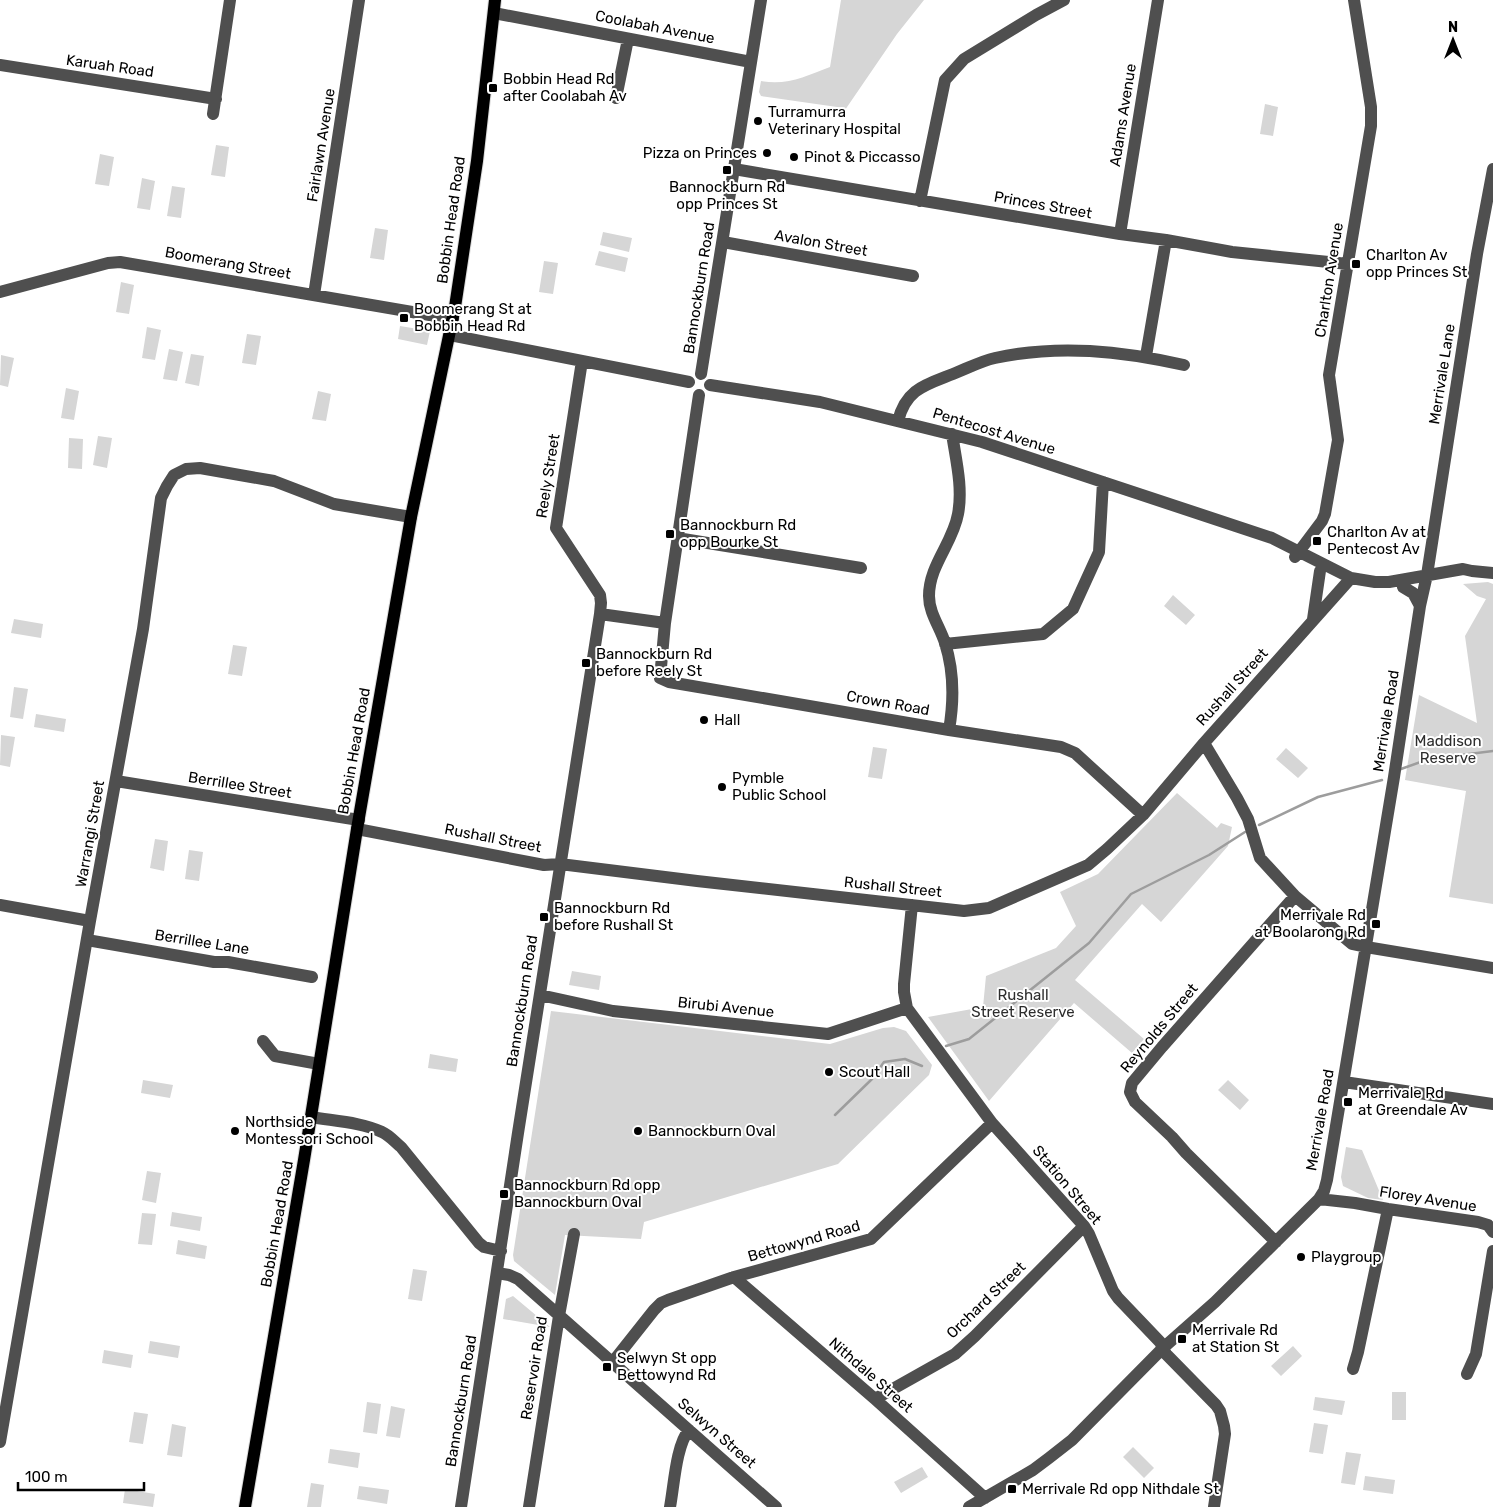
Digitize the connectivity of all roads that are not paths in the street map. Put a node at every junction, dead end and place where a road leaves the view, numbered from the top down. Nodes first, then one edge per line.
1 (230, 0) edge
2 (360, 0) edge
3 (761, 0) edge
4 (1064, 0) edge
5 (1158, 0) edge
6 (1354, 0) edge
7 (494, 6) edge
8 (628, 39) junction
9 (751, 62) junction
10 (0, 65) edge
11 (616, 98) dead end
12 (216, 99) junction
13 (213, 114) dead end
14 (734, 168) junction
15 (1493, 170) edge
16 (920, 201) junction
17 (1120, 234) junction
18 (1166, 240) junction
19 (723, 242) junction
20 (1348, 264) junction
21 (913, 276) dead end
22 (0, 292) edge
23 (314, 295) junction
24 (453, 319) junction
25 (450, 335) junction
26 (1146, 356) junction
27 (582, 361) junction
28 (1184, 365) dead end
29 (701, 374) junction
30 (689, 382) junction
31 (710, 385) junction
32 (699, 395) junction
33 (898, 420) junction
34 (952, 434) junction
35 (1104, 482) junction
36 (410, 517) junction
37 (677, 538) junction
38 (1296, 554) junction
39 (861, 568) dead end
40 (1320, 571) junction
41 (1493, 573) edge
42 (1426, 579) junction
43 (1349, 581) junction
44 (1403, 587) junction
45 (1420, 606) junction
46 (600, 614) junction
47 (1313, 619) junction
48 (665, 622) junction
49 (945, 644) junction
50 (949, 730) junction
51 (1204, 743) junction
52 (116, 781) junction
53 (1142, 815) junction
54 (358, 825) junction
55 (560, 864) junction
56 (1295, 896) junction
57 (0, 905) edge
58 (912, 905) junction
59 (90, 921) junction
60 (87, 940) junction
61 (1366, 947) junction
62 (1493, 968) edge
63 (312, 977) dead end
64 (540, 995) junction
65 (907, 1008) junction
66 (263, 1041) dead end
67 (319, 1064) junction
68 (1344, 1082) junction
69 (1493, 1104) edge
70 (311, 1117) junction
71 (992, 1123) junction
72 (1327, 1180) junction
73 (1319, 1199) junction
74 (1355, 1203) junction
75 (1388, 1209) junction
76 (1084, 1226) junction
77 (1493, 1232) edge
78 (574, 1234) dead end
79 (1276, 1242) junction
80 (501, 1250) junction
81 (1493, 1251) edge
82 (497, 1273) junction
83 (734, 1277) junction
84 (558, 1316) junction
85 (1163, 1348) junction
86 (612, 1363) junction
87 (1353, 1369) dead end
88 (1468, 1374) dead end
89 (875, 1399) junction
90 (689, 1430) junction
91 (0, 1442) edge
92 (985, 1498) junction
93 (246, 1507) edge
94 (461, 1507) edge
95 (529, 1507) edge
96 (670, 1507) edge
97 (776, 1507) edge
98 (969, 1507) edge
99 (1214, 1507) edge

1 - 12 street
2 - 23 street, Fairlawn Avenue
3 - 9 street, Bannockburn Road
4 - 16 street
5 - 17 street, Adams Avenue
6 - 20 street, Charlton Avenue
7 - 8 street, Coolabah Avenue
7 - 24 main road, Bobbin Head Road
8 - 9 street, Coolabah Avenue
8 - 11 street
9 - 14 street, Bannockburn Road
10 - 12 street, Karuah Road
12 - 13 street
14 - 16 street, Princes Street
14 - 19 street, Bannockburn Road
15 - 42 street, Merrivale Lane
16 - 17 street, Princes Street
17 - 18 street, Princes Street
18 - 20 street, Princes Street
18 - 26 street
19 - 21 street, Avalon Street
19 - 29 street, Bannockburn Road
20 - 38 street, Charlton Avenue
22 - 23 street, Boomerang Street
23 - 24 street, Boomerang Street
24 - 25 main road, Bobbin Head Road
25 - 27 street
25 - 36 main road, Bobbin Head Road
26 - 28 street
26 - 33 street
27 - 30 street
27 - 46 street, Reely Street
29 - 30 street
29 - 31 street
30 - 32 street
31 - 32 street
31 - 33 street, Pentecost Avenue
32 - 37 street
33 - 34 street, Pentecost Avenue
34 - 35 street, Pentecost Avenue
34 - 49 street
35 - 38 street, Pentecost Avenue
35 - 49 street
36 - 52 street, Warrangi Street
36 - 54 main road, Bobbin Head Road
37 - 39 street
37 - 48 street
38 - 40 street, Pentecost Avenue
38 - 43 street, Pentecost Avenue
40 - 43 street, Pentecost Avenue
40 - 47 street
41 - 42 street, Pentecost Avenue
42 - 43 street, Pentecost Avenue
42 - 44 street, Pentecost Avenue
42 - 45 street, Merrivale Road
43 - 44 street, Pentecost Avenue
43 - 47 street, Rushall Street
44 - 45 street
45 - 61 street, Merrivale Road
46 - 48 street
46 - 55 street, Bannockburn Road
47 - 51 street, Rushall Street
48 - 50 street, Crown Road
49 - 50 street
50 - 53 street, Crown Road
51 - 53 street, Rushall Street
51 - 56 street
52 - 54 street, Berrillee Street
52 - 59 street, Warrangi Street
53 - 58 street, Rushall Street
54 - 55 street, Rushall Street
54 - 67 main road, Bobbin Head Road
55 - 58 street, Rushall Street
55 - 64 street, Bannockburn Road
56 - 61 street
56 - 79 street, Reynolds Street
57 - 59 street
58 - 65 street, Station Street
59 - 60 street, Warrangi Street
60 - 63 street, Berrillee Lane
60 - 91 street, Warrangi Street
61 - 62 street
61 - 68 street, Merrivale Road
64 - 65 street, Birubi Avenue
64 - 80 street, Bannockburn Road
65 - 71 street, Station Street
66 - 67 street
67 - 70 main road, Bobbin Head Road
68 - 69 street
68 - 72 street, Merrivale Road
70 - 80 street
70 - 93 main road, Bobbin Head Road
71 - 76 street, Station Street
71 - 83 street, Bettowynd Road
72 - 73 street, Merrivale Road
72 - 74 street, Florey Avenue
73 - 74 street, Florey Avenue
73 - 79 street, Merrivale Road
74 - 75 street, Florey Avenue
75 - 77 street, Florey Avenue
75 - 87 street
76 - 85 street, Station Street
76 - 89 street, Orchard Street
78 - 84 street, Reservoir Road
79 - 85 street, Merrivale Road
80 - 82 street, Bannockburn Road
81 - 88 street
82 - 84 street, Selwyn Street
82 - 94 street, Bannockburn Road
83 - 86 street, Bettowynd Road
83 - 89 street, Nithdale Street
84 - 86 street, Selwyn Street
84 - 95 street, Reservoir Road
85 - 92 street, Merrivale Road
85 - 99 street, Station Street
86 - 90 street, Selwyn Street
89 - 92 street, Nithdale Street
90 - 96 street
90 - 97 street, Selwyn Street
92 - 98 street, Merrivale Road

